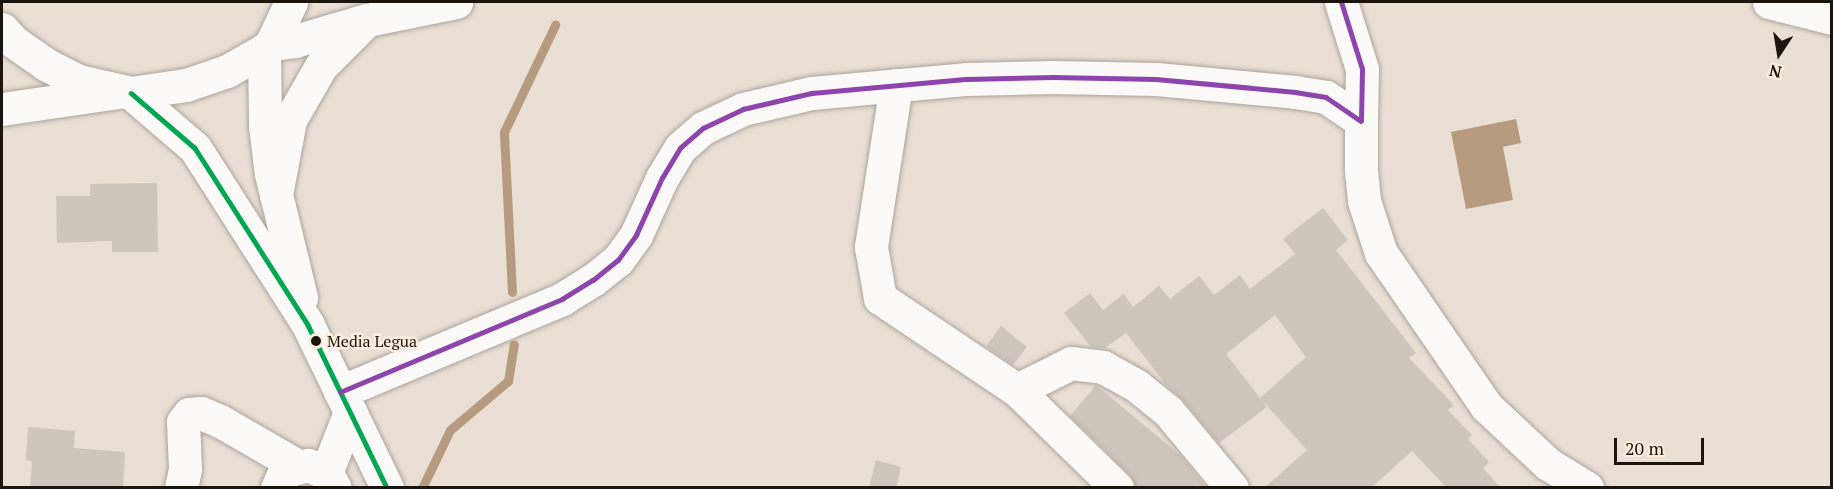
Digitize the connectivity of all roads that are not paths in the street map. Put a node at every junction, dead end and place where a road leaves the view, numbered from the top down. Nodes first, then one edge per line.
1 (456, 2) edge
2 (1341, 2) edge
3 (1769, 2) edge
4 (290, 6) edge
5 (1832, 18) edge
6 (367, 20) junction
7 (2, 29) edge
8 (267, 47) junction
9 (896, 85) junction
10 (124, 92) junction
11 (2, 109) edge
12 (1361, 121) junction
13 (276, 195) junction
14 (308, 325) junction
15 (1017, 390) junction
16 (345, 402) junction
17 (248, 435) junction
18 (309, 479) edge
19 (181, 488) edge
20 (272, 488) edge
21 (387, 488) edge
22 (1117, 488) edge
23 (1232, 488) edge
24 (1587, 488) edge

1 - 6 main road
2 - 12 main road
3 - 5 main road
4 - 8 main road
6 - 8 main road
6 - 13 main road
7 - 10 main road
8 - 10 main road
8 - 13 main road
9 - 12 main road
9 - 15 main road
9 - 16 main road
10 - 11 main road
10 - 14 main road
12 - 24 main road
13 - 14 main road
14 - 16 main road
15 - 22 main road
15 - 23 main road
16 - 18 main road
16 - 21 main road
17 - 18 main road
17 - 19 main road
17 - 20 main road

